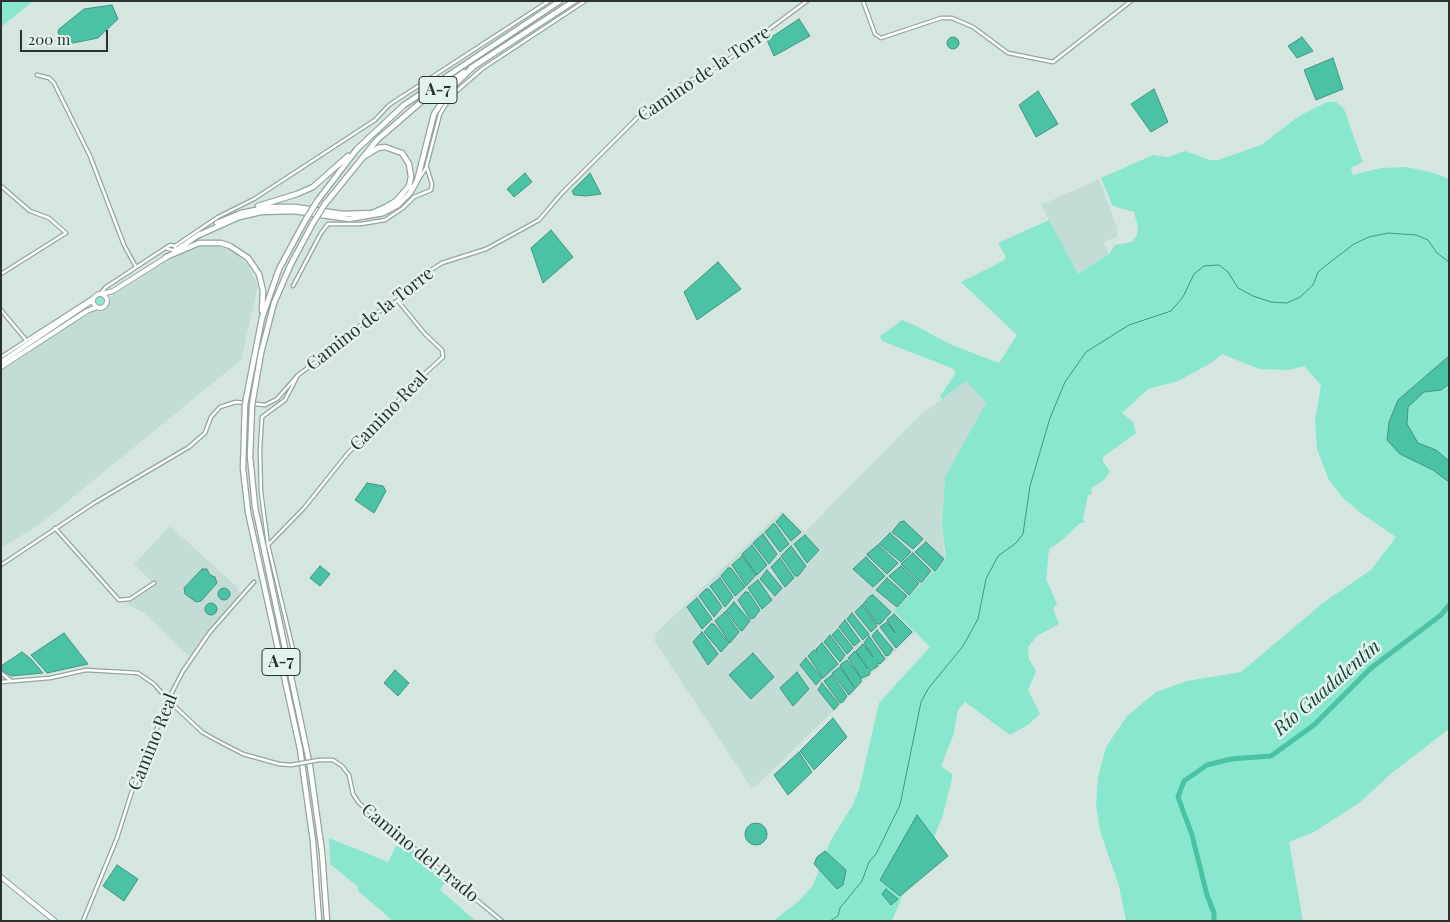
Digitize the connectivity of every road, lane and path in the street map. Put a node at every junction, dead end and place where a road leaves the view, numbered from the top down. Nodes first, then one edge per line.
1 (550, 1) edge
2 (560, 1) edge
3 (574, 1) edge
4 (585, 1) edge
5 (807, 1) edge
6 (863, 1) edge
7 (1131, 1) edge
8 (474, 67) junction
9 (37, 75) dead end
10 (357, 149) junction
11 (427, 151) junction
12 (425, 159) junction
13 (359, 160) junction
14 (427, 165) junction
15 (422, 171) junction
16 (429, 178) junction
17 (419, 179) junction
18 (1, 186) edge
19 (217, 223) junction
20 (199, 235) junction
21 (175, 249) junction
22 (166, 257) junction
23 (136, 267) junction
24 (1, 274) edge
25 (293, 286) dead end
26 (113, 291) junction
27 (101, 294) junction
28 (94, 299) junction
29 (107, 299) junction
30 (397, 301) junction
31 (97, 306) junction
32 (1, 310) edge
33 (262, 318) junction
34 (26, 340) junction
35 (1, 356) edge
36 (1, 362) edge
37 (1, 367) edge
38 (298, 375) junction
39 (56, 528) junction
40 (268, 545) junction
41 (1, 564) edge
42 (254, 582) dead end
43 (154, 583) dead end
44 (295, 658) dead end
45 (1, 673) edge
46 (10, 680) junction
47 (1, 682) edge
48 (168, 700) junction
49 (1, 877) edge
50 (55, 921) edge
51 (83, 921) edge
52 (319, 921) edge
53 (327, 921) edge
54 (502, 921) edge

1 - 21 street
2 - 10 highway, A-7
3 - 8 highway, A-7
4 - 11 street
5 - 30 street, Camino de la Torre
6 - 7 street
8 - 11 highway
8 - 13 highway, A-7
9 - 23 street
10 - 19 highway
10 - 33 highway, A-7, bridge
11 - 12 highway
12 - 14 street
12 - 15 highway
13 - 19 highway
13 - 53 highway, A-7, bridge
14 - 15 street
14 - 16 street
15 - 16 street
15 - 17 highway
16 - 17 street
16 - 25 street
17 - 20 highway
18 - 24 street
19 - 20 highway
20 - 21 highway
21 - 22 main road
21 - 23 street
22 - 26 main road
22 - 33 highway
23 - 27 street
26 - 27 main road
26 - 29 main road
27 - 28 main road
27 - 29 main road
28 - 31 main road
28 - 34 street
28 - 36 main road
29 - 31 main road
30 - 38 street, Camino de la Torre
30 - 40 street, Camino Real
31 - 37 main road
32 - 34 street
33 - 52 highway, A-7, bridge
34 - 35 street
38 - 39 street, Camino de la Torre
38 - 40 street
39 - 41 street, Camino de la Torre
39 - 43 street
40 - 44 street
42 - 48 street, Camino Real
45 - 46 street
46 - 47 street, Camino del Prado
46 - 48 street, Camino del Prado
48 - 51 street, Camino Real
48 - 54 street, Camino del Prado, bridge
49 - 50 main road

